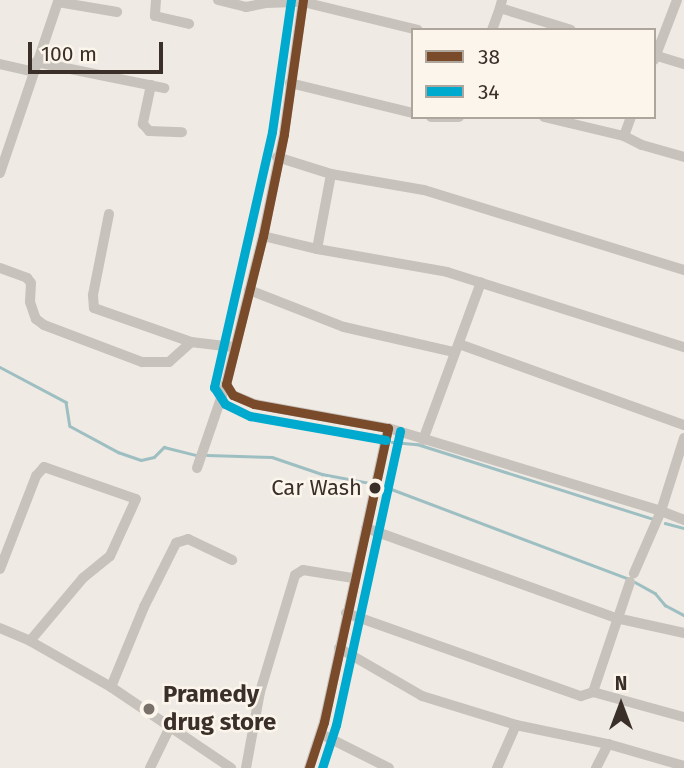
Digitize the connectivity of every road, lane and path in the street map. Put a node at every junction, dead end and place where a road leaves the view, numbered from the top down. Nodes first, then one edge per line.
1 (60, 0) edge
2 (156, 0) edge
3 (218, 0) edge
4 (677, 0) edge
5 (303, 1) edge
6 (501, 4) edge
7 (117, 12) dead end
8 (190, 24) dead end
9 (411, 28) edge
10 (493, 28) edge
11 (566, 28) edge
12 (656, 54) edge
13 (656, 57) edge
14 (0, 64) edge
15 (684, 64) edge
16 (35, 67) junction
17 (290, 83) junction
18 (150, 85) junction
19 (164, 88) dead end
20 (411, 113) edge
21 (552, 119) edge
22 (630, 119) edge
23 (182, 132) dead end
24 (624, 136) junction
25 (2, 157) edge
26 (684, 157) edge
27 (278, 158) junction
28 (0, 173) edge
29 (331, 174) junction
30 (109, 214) dead end
31 (263, 236) junction
32 (317, 249) junction
33 (0, 268) edge
34 (684, 270) edge
35 (481, 282) junction
36 (249, 290) junction
37 (191, 342) junction
38 (233, 347) junction
39 (684, 347) edge
40 (457, 348) junction
41 (226, 384) junction
42 (684, 425) edge
43 (388, 428) junction
44 (684, 438) edge
45 (423, 440) junction
46 (197, 468) dead end
47 (661, 511) junction
48 (684, 520) edge
49 (366, 528) junction
50 (232, 560) dead end
51 (0, 569) edge
52 (353, 578) junction
53 (346, 613) junction
54 (616, 618) junction
55 (0, 628) edge
56 (684, 634) edge
57 (30, 641) junction
58 (339, 648) junction
59 (111, 687) junction
60 (593, 692) junction
61 (684, 717) edge
62 (516, 725) junction
63 (170, 727) junction
64 (321, 734) junction
65 (608, 744) junction
66 (684, 766) edge
67 (150, 768) edge
68 (232, 768) edge
69 (246, 768) edge
70 (309, 768) edge
71 (389, 768) edge
72 (498, 768) edge
73 (596, 768) edge

1 - 7 street
1 - 16 street
2 - 8 street
3 - 5 street
4 - 12 street
5 - 9 street
5 - 17 street
6 - 10 street
6 - 11 street
13 - 15 street
14 - 16 street
16 - 18 street
16 - 25 street
17 - 20 street
17 - 27 street
18 - 19 street
18 - 23 street
21 - 24 street
22 - 24 street
24 - 26 street
25 - 28 street
27 - 29 street
27 - 31 street
29 - 32 street
29 - 34 street
30 - 37 street
31 - 32 street
31 - 36 street
32 - 35 street
33 - 37 street
35 - 39 street
35 - 40 street
36 - 38 street
36 - 40 street
37 - 38 street
38 - 41 street
40 - 42 street
40 - 45 street
41 - 43 street
41 - 46 street
43 - 45 street
43 - 49 street
44 - 47 street
45 - 47 street
47 - 48 street
47 - 54 street
49 - 52 street
49 - 54 street
50 - 59 street
51 - 57 street
52 - 53 street
52 - 69 street
53 - 58 street
53 - 60 street
54 - 56 street
54 - 60 street
55 - 57 street
57 - 59 street
58 - 62 street
58 - 64 street
59 - 63 street
60 - 61 street
62 - 65 street
62 - 72 street
63 - 67 street
63 - 68 street
64 - 70 street
64 - 71 street
65 - 66 street
65 - 73 street

